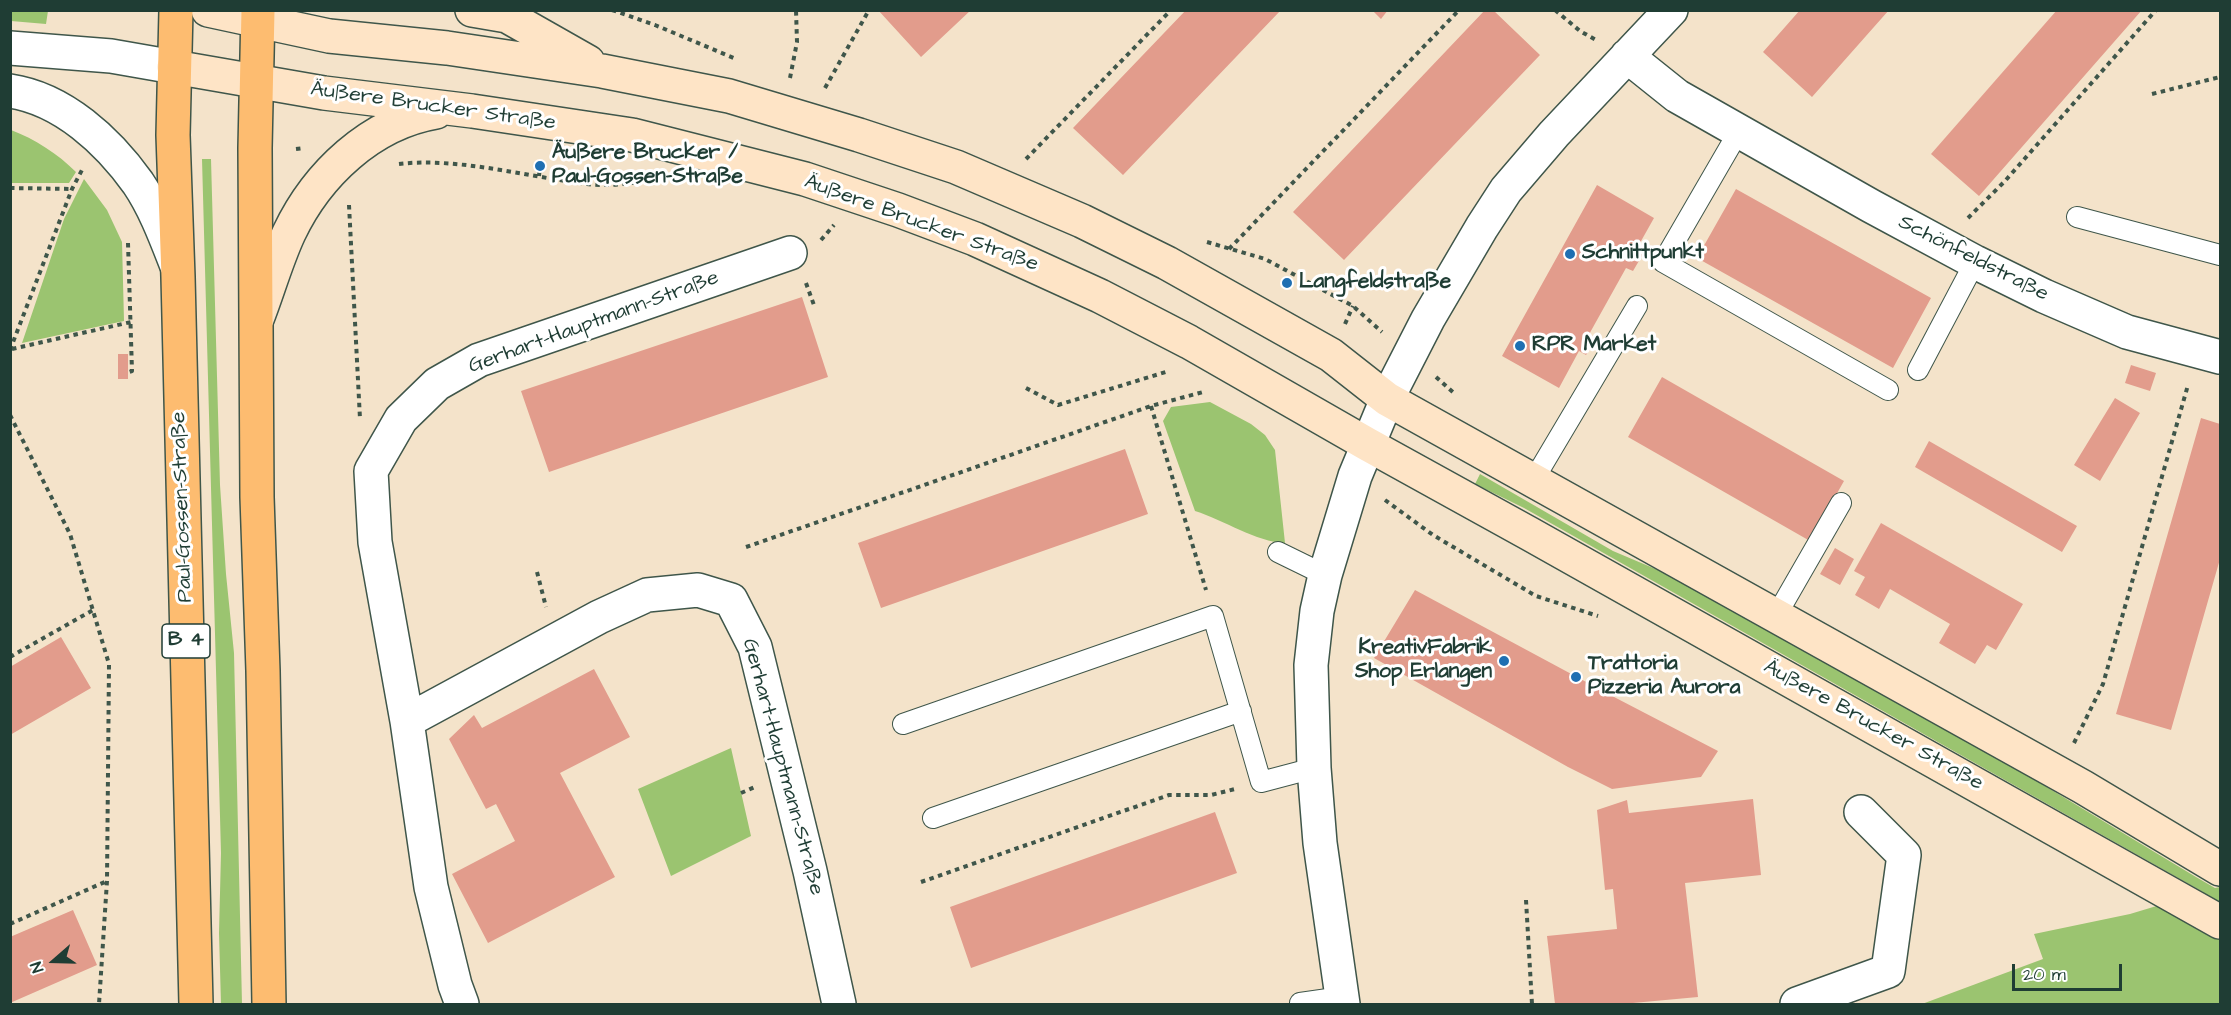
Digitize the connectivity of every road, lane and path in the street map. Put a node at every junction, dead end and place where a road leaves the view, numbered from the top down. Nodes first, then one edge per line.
1 (176, 10) edge
2 (208, 10) edge
3 (472, 10) edge
4 (796, 10) edge
5 (869, 10) edge
6 (1171, 10) edge
7 (1460, 10) edge
8 (1555, 10) edge
9 (1671, 10) edge
10 (2156, 10) edge
11 (258, 16) edge
12 (10, 48) edge
13 (1627, 56) junction
14 (174, 67) junction
15 (602, 71) junction
16 (2220, 77) edge
17 (790, 78) dead end
18 (257, 82) junction
19 (825, 88) dead end
20 (10, 91) edge
21 (2152, 94) dead end
22 (453, 109) junction
23 (1739, 131) junction
24 (540, 166) dead end
25 (1019, 166) dead end
26 (388, 168) dead end
27 (89, 175) dead end
28 (539, 176) junction
29 (664, 178) dead end
30 (10, 188) edge
31 (72, 189) junction
32 (352, 200) dead end
33 (2077, 217) dead end
34 (126, 236) dead end
35 (1942, 244) junction
36 (1229, 249) dead end
37 (790, 253) dead end
38 (2220, 255) edge
39 (1975, 262) junction
40 (178, 269) junction
41 (806, 283) dead end
42 (1636, 306) dead end
43 (815, 308) dead end
44 (257, 320) junction
45 (131, 322) junction
46 (11, 349) edge
47 (2209, 354) edge
48 (1178, 368) dead end
49 (1918, 370) dead end
50 (129, 372) dead end
51 (1026, 388) dead end
52 (1888, 390) dead end
53 (1204, 392) dead end
54 (1387, 399) junction
55 (1151, 406) junction
56 (10, 415) edge
57 (1367, 444) junction
58 (371, 471) junction
59 (1533, 481) junction
60 (1841, 503) dead end
61 (746, 547) dead end
62 (1278, 552) dead end
63 (1200, 569) dead end
64 (537, 572) dead end
65 (1325, 575) junction
66 (546, 600) dead end
67 (93, 610) junction
68 (1776, 616) junction
69 (10, 657) edge
70 (1241, 711) junction
71 (406, 721) junction
72 (903, 724) dead end
73 (2070, 751) dead end
74 (1314, 768) junction
75 (1261, 782) junction
76 (1861, 812) dead end
77 (933, 818) dead end
78 (2220, 869) edge
79 (107, 881) junction
80 (921, 882) dead end
81 (1526, 900) dead end
82 (2215, 919) edge
83 (10, 924) edge
84 (1342, 1001) edge
85 (1300, 1003) dead end
86 (99, 1005) edge
87 (196, 1005) edge
88 (269, 1005) edge
89 (462, 1005) edge
90 (839, 1005) edge
91 (1532, 1005) edge
92 (1797, 1005) edge

1 - 14 main road, Paul-Gossen-Straße / B 4
2 - 11 main road
3 - 15 main road
4 - 17 path
5 - 19 path
6 - 25 path
7 - 36 path
8 - 13 path
9 - 13 street
10 - 35 path
11 - 15 main road
11 - 18 main road
12 - 14 street, Äußere Brucker Straße
13 - 23 street, Schönfeldstraße
13 - 54 street
14 - 18 main road, Äußere Brucker Straße
14 - 40 main road, Paul-Gossen-Straße / B 4
15 - 54 main road
16 - 21 path
18 - 22 main road, Äußere Brucker Straße
18 - 44 main road
20 - 40 street
22 - 44 main road
22 - 57 main road, Äußere Brucker Straße
23 - 35 street, Schönfeldstraße
23 - 52 lane
24 - 28 path
26 - 28 path
27 - 31 path
28 - 29 path
30 - 31 path
31 - 46 path
32 - 58 path
33 - 38 lane
34 - 45 path
35 - 39 street, Schönfeldstraße
37 - 58 street, Gerhart-Hauptmann-Straße
39 - 47 street, Schönfeldstraße
39 - 49 lane
40 - 87 main road, Paul-Gossen-Straße / B 4
41 - 43 path
42 - 59 lane
44 - 88 main road
45 - 46 path
45 - 50 path
47 - 73 path
48 - 51 path
53 - 55 path
54 - 57 street
54 - 59 main road
55 - 61 path
55 - 63 path
56 - 67 path
57 - 65 street
57 - 82 main road, Äußere Brucker Straße
58 - 71 street
59 - 68 main road
60 - 68 lane
62 - 65 lane
64 - 66 path
65 - 74 street
67 - 69 path
67 - 79 path
68 - 78 main road
70 - 72 lane
70 - 75 lane
70 - 77 lane
71 - 89 street
71 - 90 street, Gerhart-Hauptmann-Straße
74 - 75 lane
74 - 84 street
75 - 80 path
76 - 92 street
79 - 83 path
79 - 86 path
81 - 91 path
84 - 85 lane

